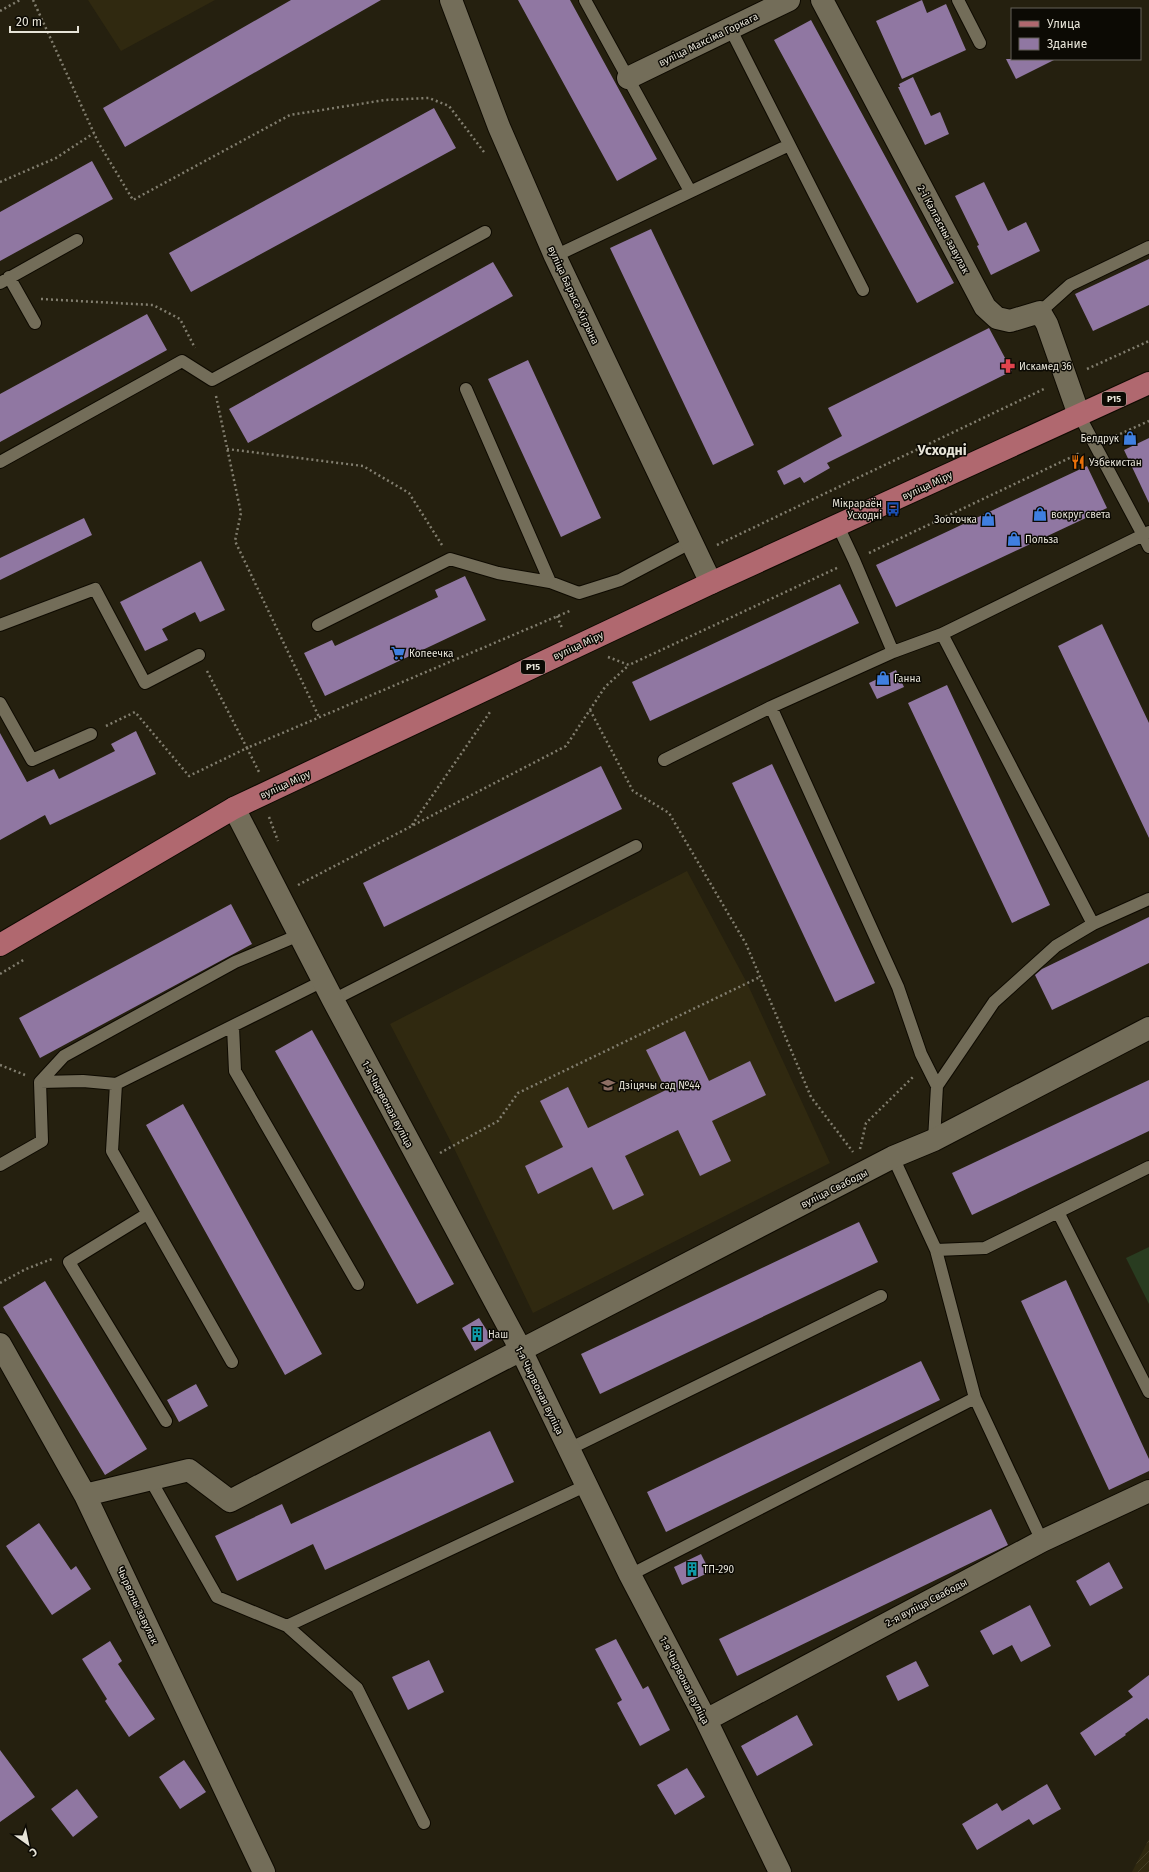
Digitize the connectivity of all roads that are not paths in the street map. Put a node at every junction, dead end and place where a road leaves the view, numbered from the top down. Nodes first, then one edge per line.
1 (451, 0) edge
2 (585, 0) edge
3 (789, 0) edge
4 (822, 0) edge
5 (958, 0) edge
6 (730, 28) junction
7 (980, 44) dead end
8 (628, 78) junction
9 (789, 145) junction
10 (690, 191) junction
11 (485, 232) dead end
12 (77, 240) dead end
13 (1149, 247) edge
14 (555, 256) junction
15 (5, 280) edge
16 (863, 290) dead end
17 (1040, 312) junction
18 (35, 323) dead end
19 (1149, 383) edge
20 (466, 389) dead end
21 (1079, 415) junction
22 (0, 462) edge
23 (838, 526) junction
24 (1146, 533) edge
25 (692, 542) junction
26 (1149, 547) edge
27 (550, 582) junction
28 (711, 583) junction
29 (0, 625) edge
30 (318, 626) dead end
31 (942, 634) junction
32 (893, 652) junction
33 (199, 655) road end
34 (0, 703) edge
35 (772, 707) junction
36 (91, 734) road end
37 (664, 760) dead end
38 (234, 808) junction
39 (636, 846) dead end
40 (1149, 899) edge
41 (1093, 924) junction
42 (299, 935) junction
43 (0, 945) edge
44 (328, 991) junction
45 (233, 1027) junction
46 (1149, 1028) edge
47 (40, 1082) junction
48 (116, 1084) junction
49 (937, 1086) junction
50 (934, 1140) junction
51 (893, 1157) junction
52 (0, 1165) edge
53 (1149, 1167) edge
54 (1058, 1212) junction
55 (147, 1214) junction
56 (936, 1250) junction
57 (358, 1284) dead end
58 (881, 1296) dead end
59 (0, 1344) edge
60 (521, 1350) junction
61 (232, 1362) dead end
62 (1149, 1392) edge
63 (975, 1398) junction
64 (166, 1421) dead end
65 (569, 1449) junction
66 (150, 1479) junction
67 (587, 1485) junction
68 (1149, 1491) edge
69 (85, 1495) junction
70 (1042, 1541) junction
71 (630, 1576) junction
72 (287, 1626) junction
73 (706, 1720) junction
74 (424, 1823) dead end
75 (264, 1872) edge
76 (780, 1872) edge

1 - 14 street, вуліца Барыса Хігрына
2 - 8 lane
3 - 6 street, вуліца Максіма Горкага
4 - 17 street, 2-і Калгасны завулак
5 - 7 lane
6 - 8 street, вуліца Максіма Горкага
6 - 9 lane
8 - 10 lane
9 - 10 lane
9 - 16 lane
10 - 14 lane
11 - 22 lane
12 - 15 lane
13 - 17 lane
14 - 25 street, вуліца Барыса Хігрына
15 - 18 lane
17 - 21 street
19 - 21 main road, вуліца Міру / Р15
20 - 27 lane
21 - 23 main road, вуліца Міру / Р15
21 - 24 lane
23 - 28 main road, вуліца Міру / Р15
23 - 32 lane
24 - 26 lane
24 - 31 lane
25 - 27 lane
25 - 28 street, вуліца Барыса Хігрына
27 - 30 lane
28 - 38 main road, вуліца Міру / Р15
29 - 33 lane
31 - 32 lane
31 - 41 lane
32 - 35 lane
34 - 36 lane
35 - 37 lane
35 - 49 lane
38 - 42 street, 1-я Чырвоная вуліца
38 - 43 main road, вуліца Міру / Р15
39 - 44 lane
40 - 41 lane
41 - 49 lane
42 - 44 street, 1-я Чырвоная вуліца
42 - 47 lane
44 - 45 lane
44 - 60 street, 1-я Чырвоная вуліца
45 - 48 lane
45 - 57 lane
46 - 50 street, вуліца Свабоды
47 - 48 lane
47 - 52 lane
48 - 55 lane
49 - 50 lane
50 - 51 street, вуліца Свабоды
51 - 56 lane
51 - 60 street, вуліца Свабоды
53 - 54 lane
54 - 56 lane
54 - 62 lane
55 - 61 lane
55 - 64 lane
56 - 63 lane
58 - 65 lane
59 - 69 street, Чырвоны завулак
60 - 65 street, 1-я Чырвоная вуліца
60 - 66 street, вуліца Свабоды
63 - 70 lane
63 - 71 lane
65 - 67 street, 1-я Чырвоная вуліца
66 - 69 street
66 - 72 lane
67 - 71 street, 1-я Чырвоная вуліца
67 - 72 lane
68 - 70 street, 2-я вуліца Свабоды
69 - 75 street, Чырвоны завулак
70 - 73 street, 2-я вуліца Свабоды
71 - 73 street, 1-я Чырвоная вуліца
72 - 74 lane
73 - 76 street, 1-я Чырвоная вуліца

